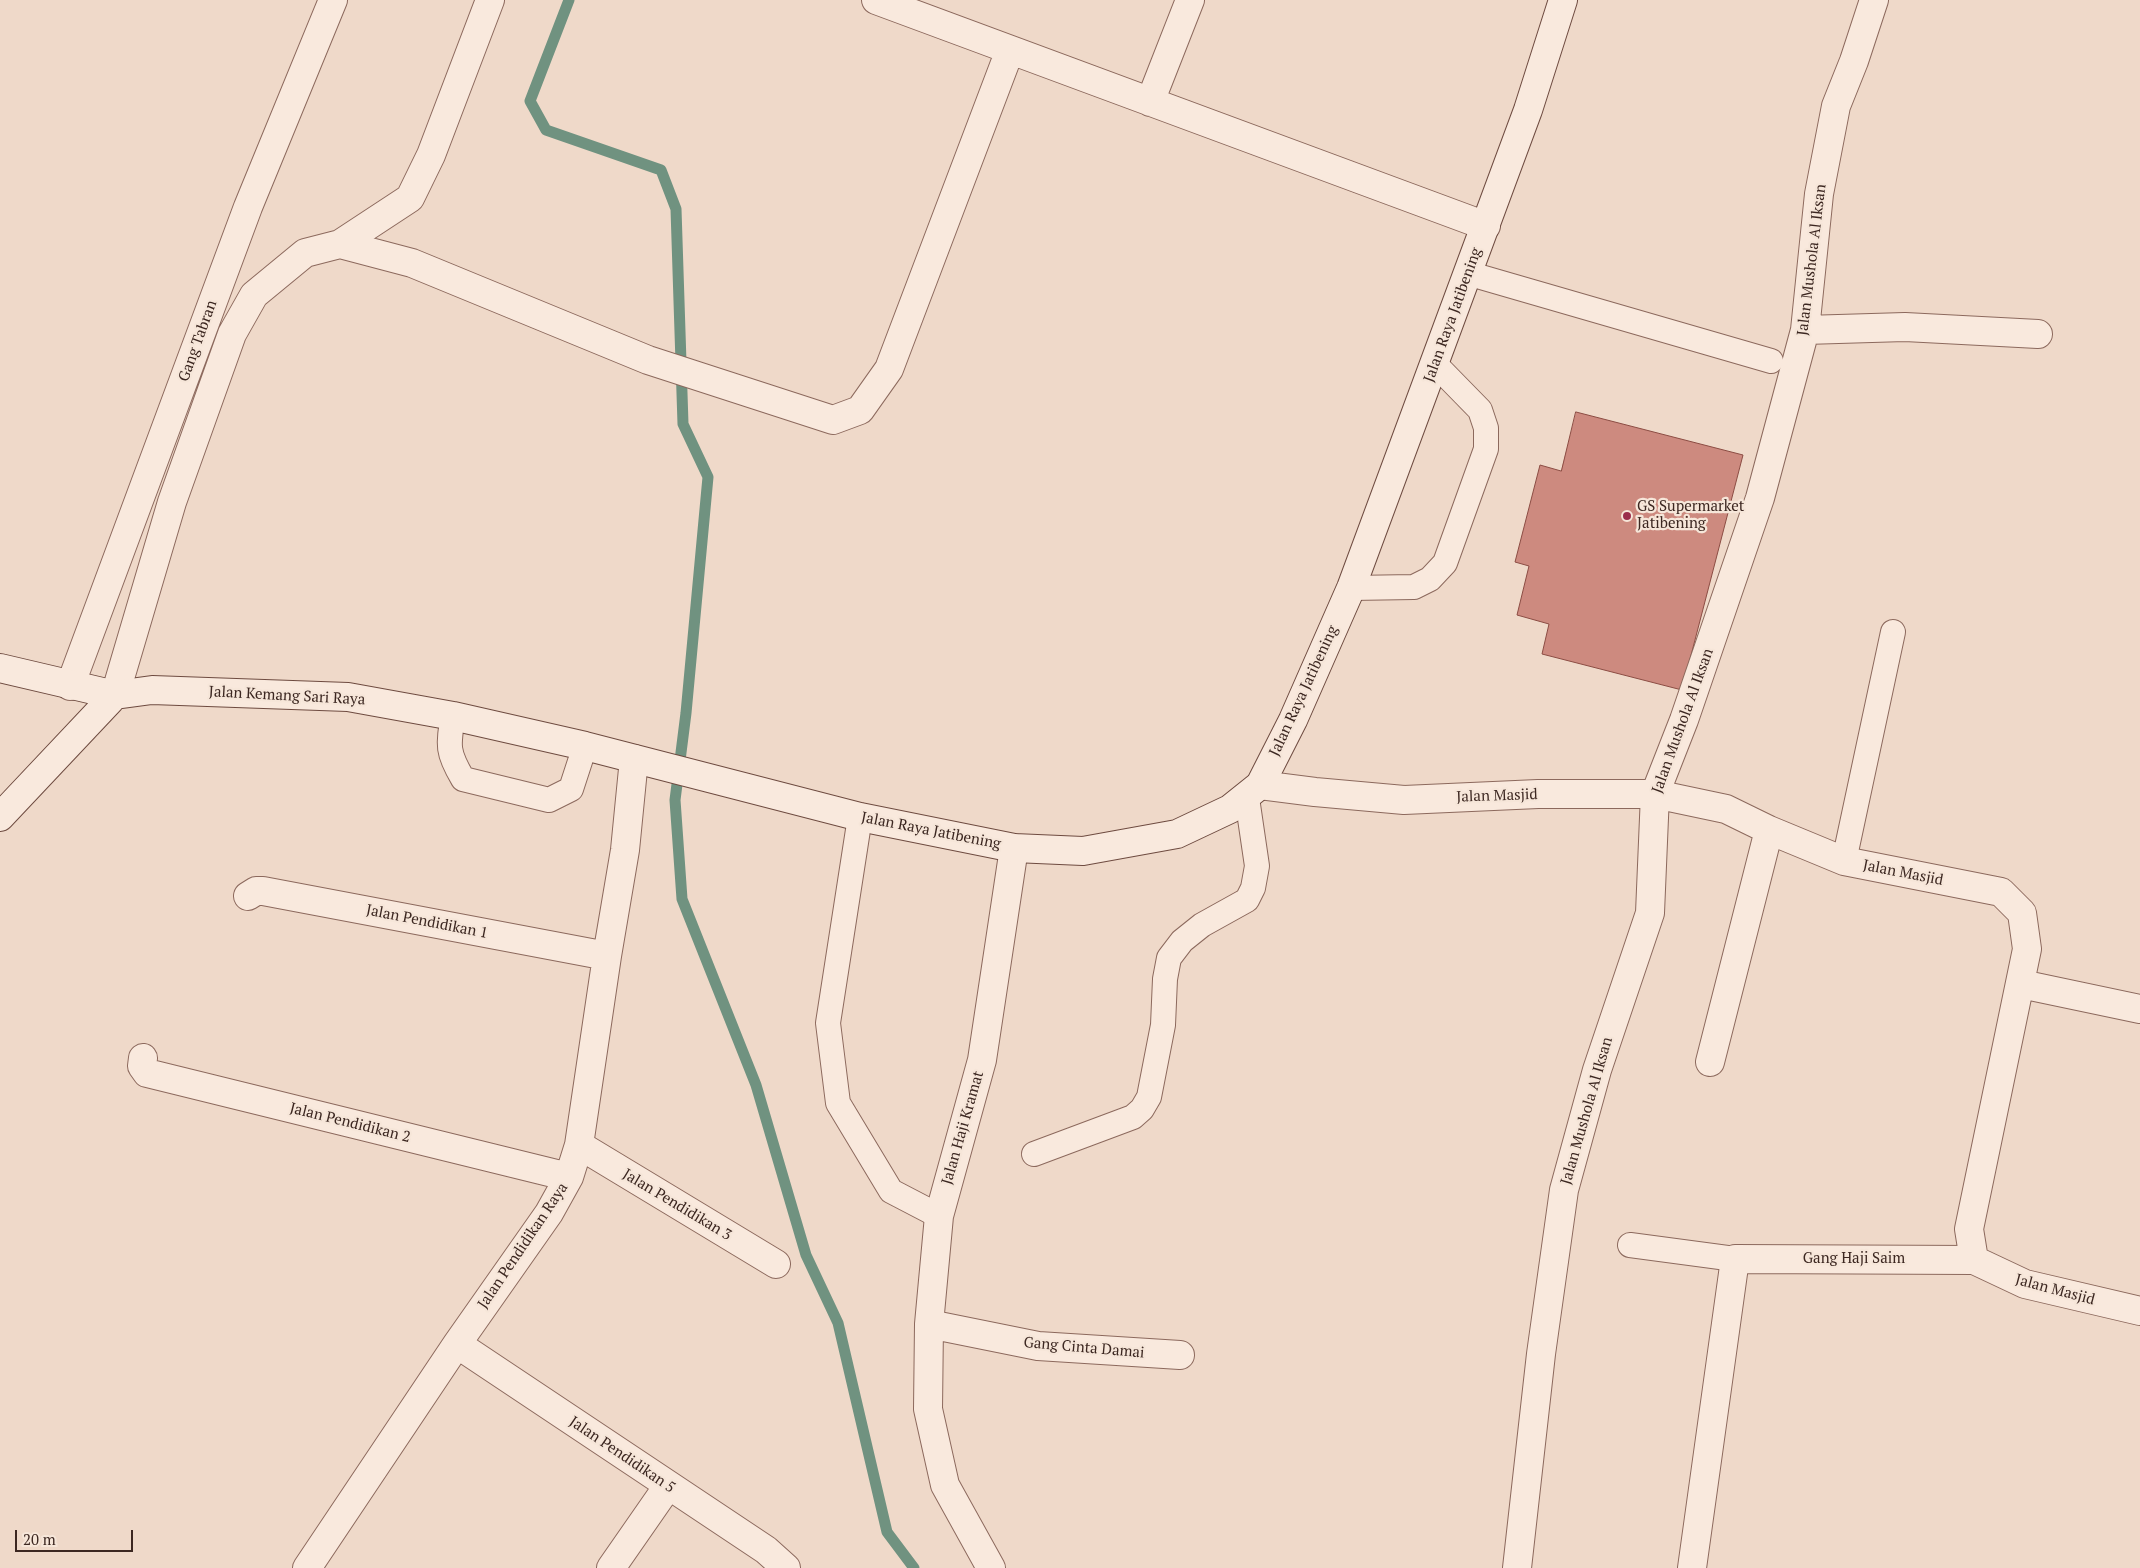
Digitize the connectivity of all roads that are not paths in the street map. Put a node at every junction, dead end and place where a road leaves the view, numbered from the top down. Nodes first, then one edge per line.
1 (333, 0) edge
2 (490, 0) edge
3 (876, 0) edge
4 (1190, 0) edge
5 (1563, 0) edge
6 (1874, 0) edge
7 (1010, 50) junction
8 (1150, 102) junction
9 (1486, 226) junction
10 (340, 244) junction
11 (1467, 273) junction
12 (1805, 330) junction
13 (2038, 334) dead end
14 (1771, 361) dead end
15 (1435, 364) junction
16 (1351, 588) junction
17 (1892, 632) dead end
18 (0, 668) edge
19 (70, 686) junction
20 (115, 696) junction
21 (454, 716) junction
22 (585, 746) junction
23 (642, 761) junction
24 (1253, 791) junction
25 (1655, 794) junction
26 (860, 817) junction
27 (0, 818) edge
28 (1769, 830) junction
29 (1014, 848) junction
30 (1844, 861) junction
31 (248, 896) dead end
32 (606, 956) junction
33 (2022, 984) junction
34 (2140, 1009) edge
35 (143, 1058) dead end
36 (1710, 1062) dead end
37 (578, 1145) junction
38 (1034, 1154) dead end
39 (569, 1177) junction
40 (939, 1216) junction
41 (1630, 1245) dead end
42 (1735, 1259) junction
43 (1974, 1260) junction
44 (776, 1264) dead end
45 (2140, 1311) edge
46 (930, 1324) junction
47 (457, 1344) junction
48 (1180, 1355) dead end
49 (668, 1486) junction
50 (307, 1568) edge
51 (610, 1568) edge
52 (786, 1568) edge
53 (991, 1568) edge
54 (1517, 1568) edge
55 (1692, 1568) edge

1 - 19 street, Gang Tabran
2 - 10 street
3 - 7 street
4 - 8 street
5 - 9 street, Jalan Raya Jatibening
6 - 12 street, Jalan Mushola Al Iksan
7 - 8 street
7 - 10 street
8 - 9 street
9 - 11 street, Jalan Raya Jatibening
10 - 20 street
11 - 14 lane
11 - 15 street, Jalan Raya Jatibening
12 - 13 street
12 - 25 street, Jalan Mushola Al Iksan
15 - 16 street, Jalan Raya Jatibening
15 - 16 lane
16 - 24 street, Jalan Raya Jatibening
17 - 30 lane
18 - 19 street
19 - 20 street
20 - 21 street, Jalan Kemang Sari Raya
20 - 27 street
21 - 22 street, Jalan Kemang Sari Raya
21 - 22 lane
22 - 23 street, Jalan Kemang Sari Raya
23 - 26 street, Jalan Raya Jatibening
23 - 32 street, Jalan Pendidikan Raya
24 - 25 street, Jalan Masjid
24 - 29 street, Jalan Raya Jatibening
24 - 38 lane
25 - 28 street, Jalan Masjid
25 - 54 street, Jalan Mushola Al Iksan
26 - 29 street, Jalan Raya Jatibening
26 - 40 lane
28 - 30 street, Jalan Masjid
28 - 36 street
29 - 40 street, Jalan Haji Kramat
30 - 33 street, Jalan Masjid
31 - 32 street, Jalan Pendidikan 1
32 - 37 street, Jalan Pendidikan Raya
33 - 34 street
33 - 43 street, Jalan Masjid
35 - 39 street, Jalan Pendidikan 2
37 - 39 street, Jalan Pendidikan Raya
37 - 44 street, Jalan Pendidikan 3
39 - 47 street, Jalan Pendidikan Raya
40 - 46 street, Jalan Haji Kramat
41 - 42 lane
42 - 43 street, Gang Haji Saim
42 - 55 street
43 - 45 street, Jalan Masjid
46 - 48 street, Gang Cinta Damai
46 - 53 street, Jalan Haji Kramat
47 - 49 street, Jalan Pendidikan 5
47 - 50 street, Jalan Pendidikan Raya
49 - 51 street
49 - 52 street, Jalan Pendidikan 5

